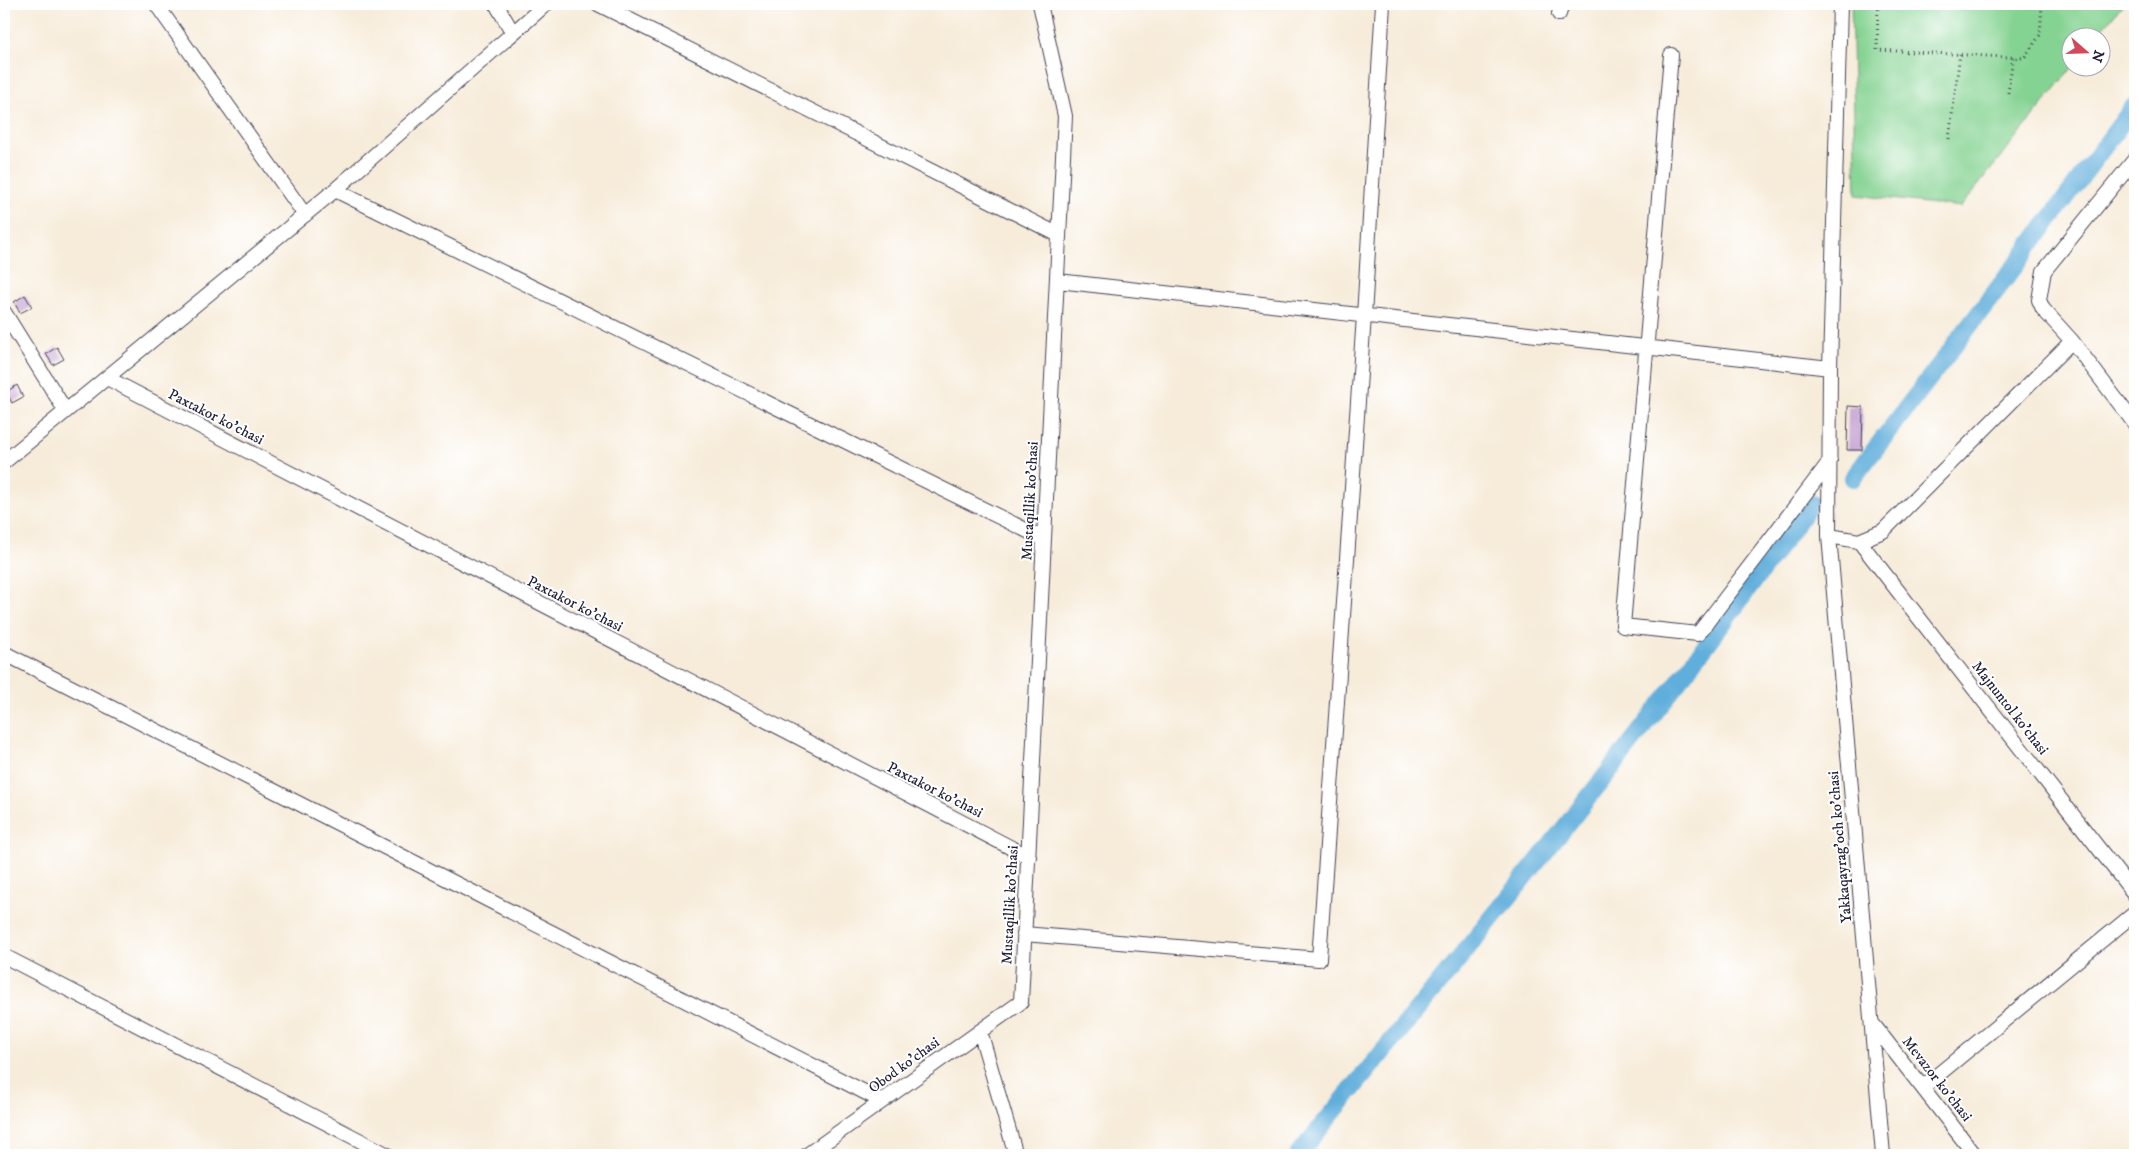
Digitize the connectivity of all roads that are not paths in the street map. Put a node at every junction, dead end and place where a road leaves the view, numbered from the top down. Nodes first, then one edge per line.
1 (156, 4) edge
2 (496, 4) edge
3 (546, 4) edge
4 (598, 4) edge
5 (1040, 4) edge
6 (1383, 4) edge
7 (1840, 4) edge
8 (513, 33) junction
9 (1671, 55) dead end
10 (2135, 160) edge
11 (335, 190) junction
12 (305, 215) junction
13 (1059, 235) junction
14 (1058, 281) junction
15 (4, 312) edge
16 (1364, 316) junction
17 (2072, 341) junction
18 (1646, 347) junction
19 (1830, 368) junction
20 (107, 378) junction
21 (65, 410) junction
22 (2135, 424) edge
23 (1830, 461) junction
24 (4, 462) edge
25 (1829, 536) junction
26 (1044, 539) junction
27 (1859, 540) junction
28 (4, 654) edge
29 (1029, 858) junction
30 (2135, 895) edge
31 (2135, 913) edge
32 (1024, 934) junction
33 (4, 956) edge
34 (1021, 1002) joint
35 (1872, 1023) junction
36 (980, 1031) junction
37 (1923, 1087) junction
38 (882, 1101) junction
39 (388, 1155) edge
40 (807, 1155) edge
41 (1016, 1155) edge
42 (1883, 1155) edge
43 (1975, 1155) edge

1 - 12 street
2 - 8 street
3 - 8 street
4 - 13 street
5 - 13 street, Mustaqillik ko'chasi
6 - 16 street
7 - 19 street, Yakkaqayrag'och ko'chasi
8 - 11 street
9 - 18 street
10 - 17 street
11 - 12 street
11 - 26 street
12 - 20 street
13 - 14 street, Mustaqillik ko'chasi
14 - 16 street
14 - 26 street, Mustaqillik ko'chasi
15 - 21 street
16 - 18 street
16 - 32 street
17 - 22 street
17 - 27 street
18 - 19 street
18 - 23 street
19 - 23 street, Yakkaqayrag'och ko'chasi
20 - 21 street
20 - 29 street, Paxtakor ko'chasi
21 - 24 street
23 - 25 street, Yakkaqayrag'och ko'chasi
25 - 27 street
25 - 35 street, Yakkaqayrag'och ko'chasi
26 - 29 street, Mustaqillik ko'chasi
27 - 30 street, Majnuntol ko'chasi
28 - 38 street
29 - 32 street, Mustaqillik ko'chasi
31 - 37 street
32 - 34 street, Mustaqillik ko'chasi
33 - 39 street
34 - 36 street, Obod ko'chasi
35 - 37 street, Mevazor ko'chasi
35 - 42 street, Yakkaqayrag'och ko'chasi
36 - 38 street, Obod ko'chasi
36 - 41 street
37 - 43 street, Mevazor ko'chasi
38 - 40 street, Obod ko'chasi

